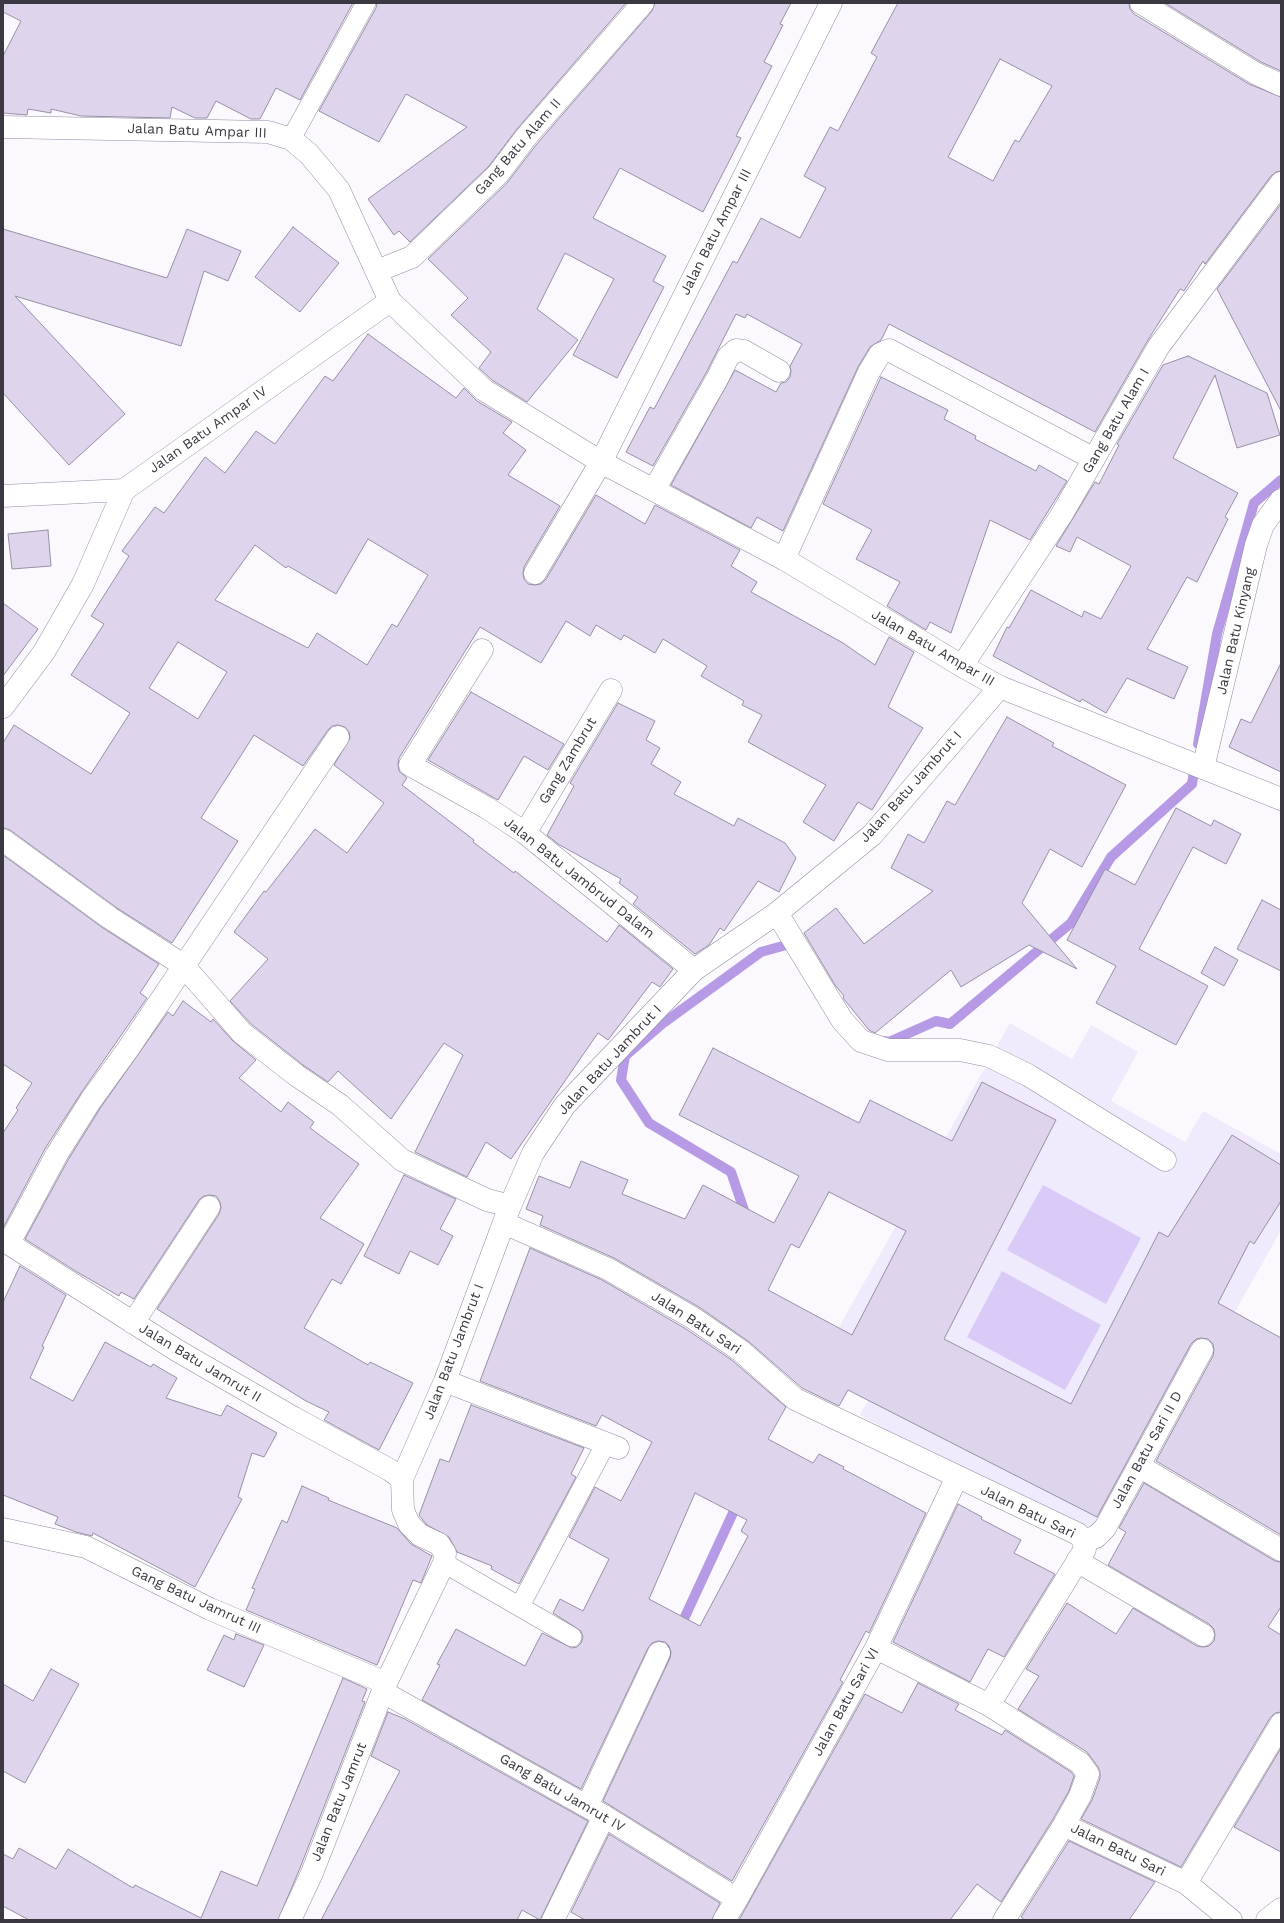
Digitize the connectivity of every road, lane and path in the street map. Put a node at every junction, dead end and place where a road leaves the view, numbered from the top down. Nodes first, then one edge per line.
1 (366, 3) edge
2 (643, 3) edge
3 (831, 3) edge
4 (1141, 3) edge
5 (1281, 85) edge
6 (3, 127) edge
7 (291, 139) junction
8 (1281, 183) edge
9 (377, 271) junction
10 (390, 301) junction
11 (779, 371) dead end
12 (1094, 459) junction
13 (601, 462) junction
14 (124, 490) junction
15 (654, 490) junction
16 (3, 496) edge
17 (1281, 500) edge
18 (784, 559) junction
19 (535, 573) dead end
20 (482, 650) dead end
21 (962, 666) junction
22 (1000, 687) junction
23 (611, 690) dead end
24 (3, 707) edge
25 (338, 737) dead end
26 (1201, 767) junction
27 (1281, 799) edge
28 (525, 832) junction
29 (3, 840) edge
30 (777, 913) junction
31 (183, 965) junction
32 (694, 970) junction
33 (1165, 1160) dead end
34 (209, 1207) dead end
35 (507, 1215) junction
36 (6, 1241) edge
37 (133, 1323) junction
38 (1202, 1350) dead end
39 (445, 1381) junction
40 (612, 1445) joint
41 (1139, 1466) junction
42 (957, 1477) junction
43 (402, 1479) junction
44 (3, 1529) edge
45 (1083, 1540) junction
46 (1281, 1550) edge
47 (1078, 1561) junction
48 (444, 1563) junction
49 (520, 1606) junction
50 (1203, 1635) dead end
51 (572, 1637) dead end
52 (876, 1648) junction
53 (659, 1652) dead end
54 (385, 1687) junction
55 (990, 1705) junction
56 (1281, 1724) edge
57 (595, 1811) junction
58 (1064, 1825) junction
59 (1186, 1883) junction
60 (738, 1899) junction
61 (1281, 1909) edge
62 (1223, 1917) edge
63 (290, 1920) edge
64 (553, 1920) edge
65 (724, 1920) edge
66 (1004, 1920) edge
67 (1267, 1920) edge

1 - 7 lane
2 - 9 street, Gang Batu Alam II
3 - 13 street, Jalan Batu Ampar III
4 - 5 street
6 - 7 street, Jalan Batu Ampar III
7 - 9 street, Jalan Batu Ampar III
8 - 12 street, Gang Batu Alam I
9 - 10 street, Jalan Batu Ampar III
10 - 13 street, Jalan Batu Ampar III
10 - 14 street, Jalan Batu Ampar IV
11 - 15 street
12 - 18 street
12 - 21 street, Gang Batu Alam I
13 - 15 street, Jalan Batu Ampar III
13 - 19 street
14 - 16 street
14 - 24 street
15 - 18 street, Jalan Batu Ampar III
17 - 26 street, Jalan Batu Kinyang
18 - 21 street, Jalan Batu Ampar III
20 - 28 street, Jalan Batu Jambrud Dalam
21 - 22 street, Jalan Batu Ampar III
22 - 26 street, Jalan Batu Ampar III
22 - 30 street, Jalan Batu Jambrut I
23 - 28 street, Gang Zambrut
25 - 31 street
26 - 27 street, Jalan Batu Ampar III
28 - 32 street, Jalan Batu Jambrud Dalam
29 - 31 street, Jalan Batu Sari
30 - 32 street, Jalan Batu Jambrut I
30 - 33 street
31 - 35 street, Jalan Batu Sari
31 - 36 street
32 - 35 street, Jalan Batu Jambrut I
34 - 37 street
35 - 39 street, Jalan Batu Jambrut I
35 - 42 street, Jalan Batu Sari
36 - 37 street, Jalan Batu Jamrut II
37 - 43 street, Jalan Batu Jamrut II
38 - 41 street, Jalan Batu Sari II D
39 - 40 street
39 - 43 street, Jalan Batu Jambrut I
40 - 49 lane
41 - 45 street, Jalan Batu Sari II D
41 - 46 street
42 - 45 street, Jalan Batu Sari
42 - 52 street, Jalan Batu Sari VI
43 - 48 street, Jalan Batu Jambrut I
44 - 54 street, Gang Batu Jamrut III
45 - 47 street, Jalan Batu Sari
47 - 50 street
47 - 55 street, Jalan Batu Sari
48 - 49 lane
48 - 54 street
49 - 51 lane
52 - 55 street
52 - 60 street, Jalan Batu Sari VI
53 - 57 street
54 - 57 street, Gang Batu Jamrut IV
54 - 63 street, Jalan Batu Jamrut
55 - 58 street, Jalan Batu Sari
56 - 59 street
57 - 60 street, Gang Batu Jamrut IV
57 - 64 street
58 - 59 street, Jalan Batu Sari
58 - 66 street
59 - 62 street, Jalan Batu Sari
60 - 65 street, Jalan Batu Sari VI
61 - 67 street

